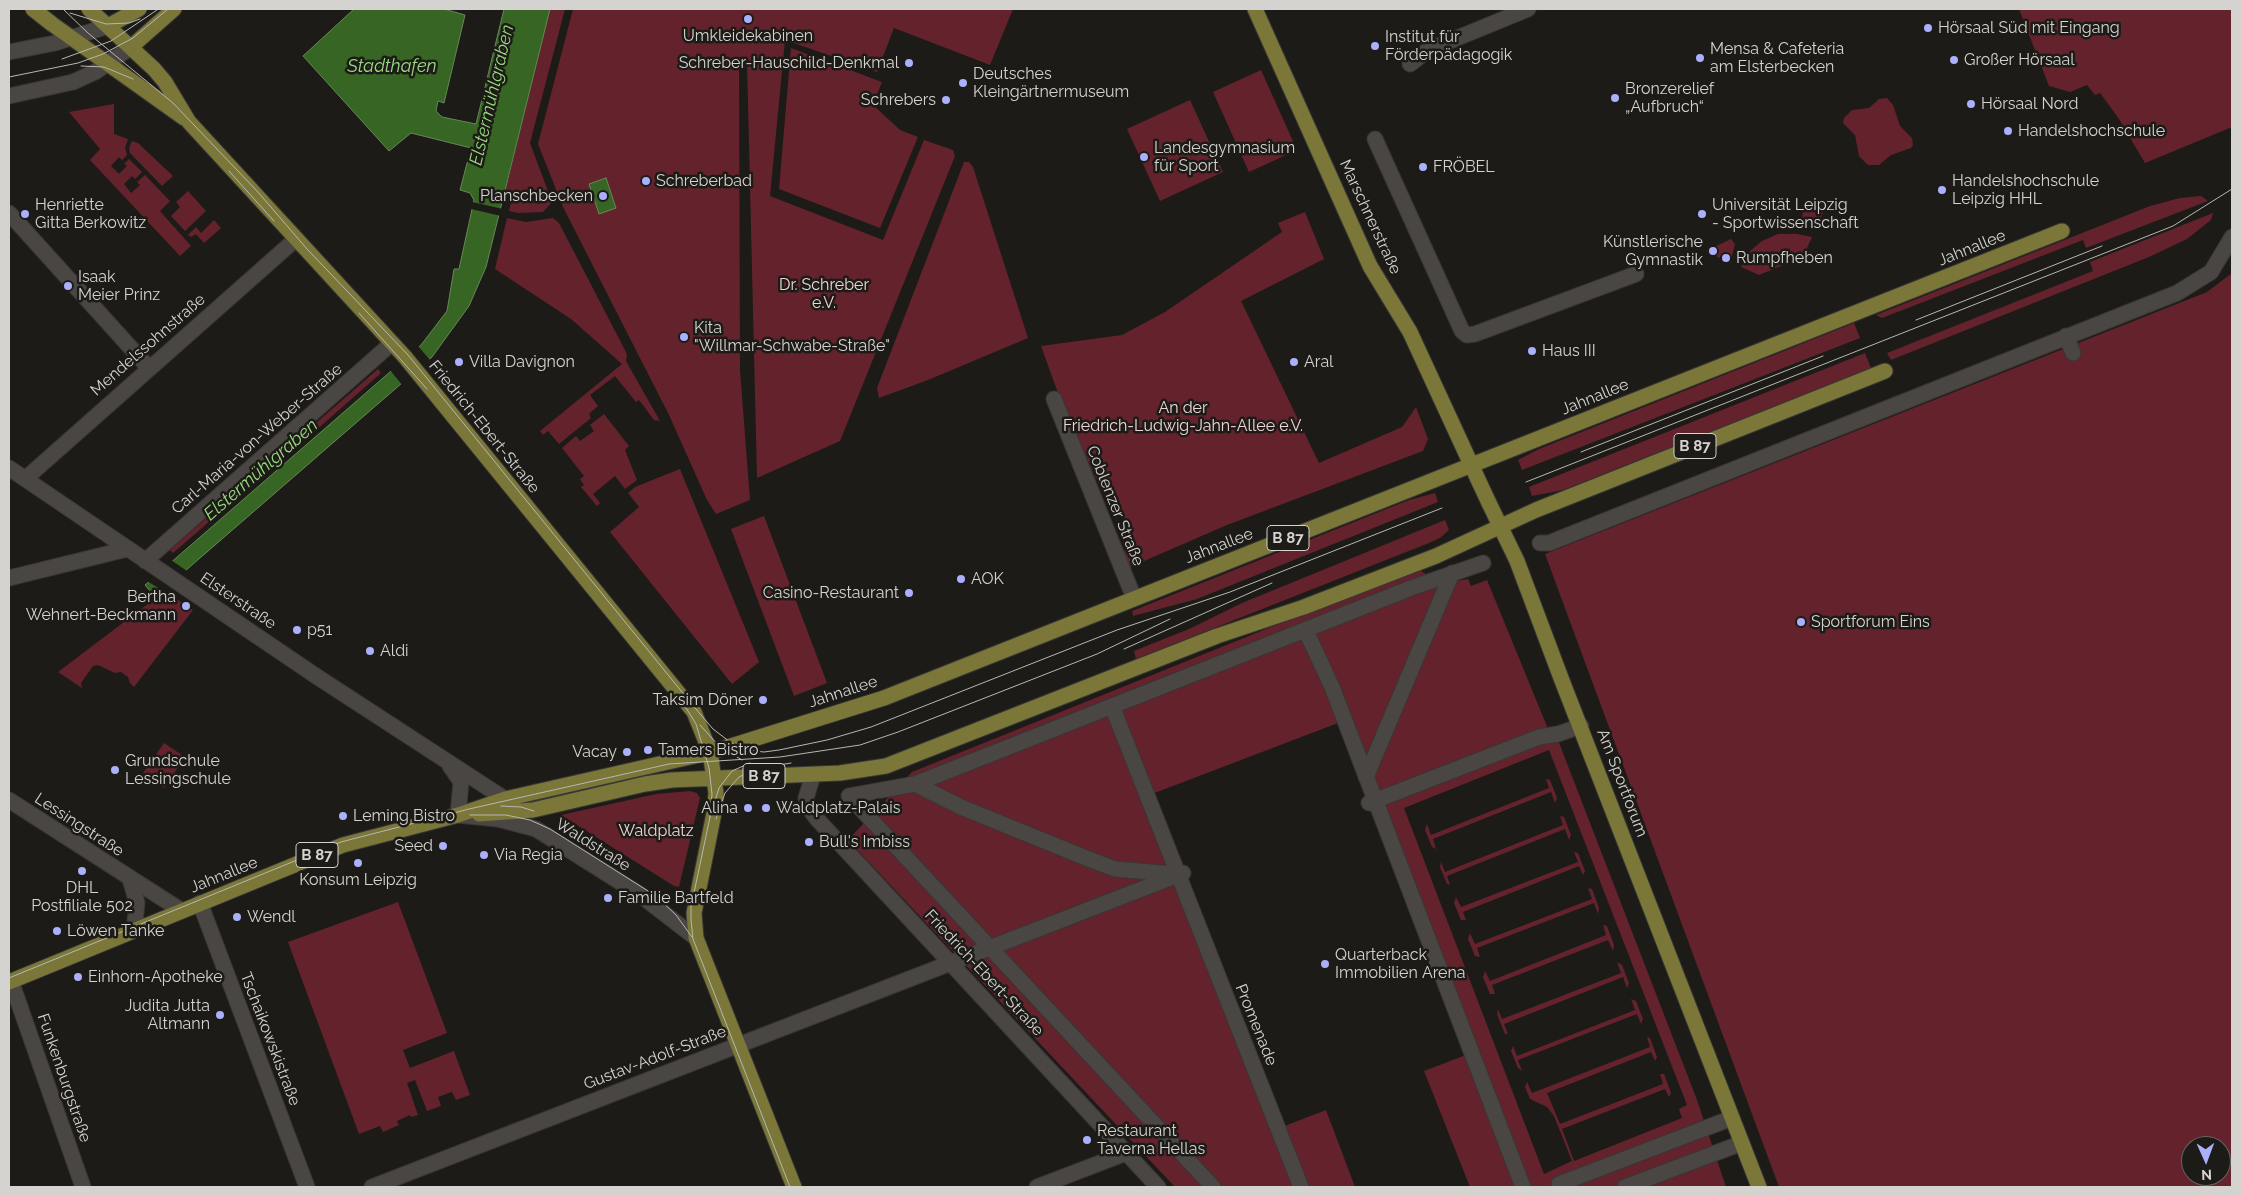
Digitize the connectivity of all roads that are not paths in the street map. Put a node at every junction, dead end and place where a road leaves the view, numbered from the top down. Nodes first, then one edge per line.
1 (33, 9) edge
2 (89, 9) edge
3 (139, 9) edge
4 (174, 9) edge
5 (1255, 9) edge
6 (1528, 9) edge
7 (108, 26) junction
8 (72, 38) junction
9 (131, 47) junction
10 (9, 52) edge
11 (108, 64) junction
12 (1410, 64) dead end
13 (9, 96) edge
14 (189, 122) junction
15 (1375, 139) dead end
16 (9, 213) edge
17 (2062, 231) dead end
18 (2232, 237) edge
19 (296, 239) junction
20 (1636, 274) dead end
21 (2066, 336) junction
22 (392, 343) junction
23 (2073, 353) dead end
24 (149, 368) junction
25 (1885, 371) dead end
26 (1054, 399) dead end
27 (1471, 465) junction
28 (9, 468) edge
29 (24, 479) junction
30 (1501, 527) junction
31 (1540, 543) dead end
32 (127, 549) junction
33 (145, 561) junction
34 (1483, 563) dead end
35 (1452, 573) junction
36 (9, 578) edge
37 (1134, 598) junction
38 (1306, 631) junction
39 (1112, 706) junction
40 (1581, 726) junction
41 (710, 752) junction
42 (448, 762) junction
43 (813, 774) junction
44 (1366, 777) junction
45 (715, 778) junction
46 (916, 784) junction
47 (505, 799) junction
48 (9, 800) edge
49 (1372, 801) junction
50 (458, 815) junction
51 (1180, 874) junction
52 (130, 879) junction
53 (200, 903) junction
54 (182, 911) junction
55 (134, 930) junction
56 (696, 938) junction
57 (989, 947) junction
58 (950, 962) junction
59 (10, 981) edge
60 (738, 1044) junction
61 (1732, 1118) junction
62 (1742, 1143) junction
63 (1126, 1153) junction
64 (1559, 1184) dead end
65 (83, 1187) edge
66 (307, 1187) edge
67 (372, 1187) edge
68 (794, 1187) edge
69 (1037, 1187) edge
70 (1158, 1187) edge
71 (1212, 1187) edge
72 (1301, 1187) edge
73 (1523, 1187) edge
74 (1625, 1187) edge
75 (1759, 1187) edge

1 - 8 main road, Friedrich-Ebert-Straße
2 - 7 main road, Friedrich-Ebert-Straße
3 - 7 main road
4 - 9 main road
5 - 27 main road, Marschnerstraße
6 - 12 street
7 - 8 street
7 - 9 main road, Friedrich-Ebert-Straße
8 - 10 street
8 - 11 main road, Friedrich-Ebert-Straße
9 - 11 street
9 - 14 main road, Friedrich-Ebert-Straße
11 - 13 street
11 - 14 main road, Friedrich-Ebert-Straße
14 - 19 main road, Friedrich-Ebert-Straße
15 - 20 street
16 - 24 street
17 - 27 main road, Jahnallee / B 87
18 - 21 street
19 - 22 main road, Friedrich-Ebert-Straße
19 - 24 street, Mendelssohnstraße
21 - 23 street
21 - 31 street
22 - 33 street, Carl-Maria-von-Weber-Straße
22 - 41 main road, Friedrich-Ebert-Straße
24 - 29 street, Mendelssohnstraße
25 - 30 main road, B 87
26 - 37 street, Coblenzer Straße
27 - 30 main road, Am Sportforum, bridge
27 - 37 main road, Jahnallee / B 87
28 - 29 street, Elsterstraße
29 - 32 street, Elsterstraße
30 - 40 main road, Am Sportforum
30 - 43 main road, Jahnallee / B 87
32 - 33 street, Elsterstraße
32 - 36 street
33 - 42 street, Elsterstraße
34 - 35 street
35 - 38 street
35 - 44 street
37 - 41 main road, Jahnallee / B 87
38 - 39 street
38 - 44 street
39 - 46 street
39 - 51 street, Promenade
40 - 49 street
40 - 61 main road, Am Sportforum
41 - 45 main road, Friedrich-Ebert-Straße
41 - 47 main road, Jahnallee / B 87
42 - 47 street, Elsterstraße
42 - 50 street, Elsterstraße
43 - 45 main road, Jahnallee / B 87
43 - 58 street, Friedrich-Ebert-Straße
44 - 49 street
45 - 50 main road, Jahnallee / B 87
45 - 56 main road
46 - 51 street
46 - 57 street
47 - 50 main road, Jahnallee / B 87
48 - 52 street, Lessingstraße
49 - 73 street
50 - 53 main road, Jahnallee / B 87
50 - 56 street, Waldstraße
51 - 57 street
51 - 72 street, Promenade
52 - 54 street, Lessingstraße
52 - 55 street, Lessingstraße
53 - 54 main road, Jahnallee / B 87
53 - 66 street, Tschaikowskistraße
54 - 55 main road, Jahnallee / B 87
55 - 59 main road, Jahnallee / B 87
56 - 60 main road
57 - 58 street
57 - 71 street
58 - 60 street, Gustav-Adolf-Straße
58 - 63 street, Friedrich-Ebert-Straße
59 - 65 street, Funkenburgstraße
60 - 67 street, Gustav-Adolf-Straße
60 - 68 main road
61 - 62 main road, Am Sportforum
61 - 64 street
62 - 74 street
62 - 75 main road, Am Sportforum
63 - 69 street
63 - 70 street, Friedrich-Ebert-Straße

